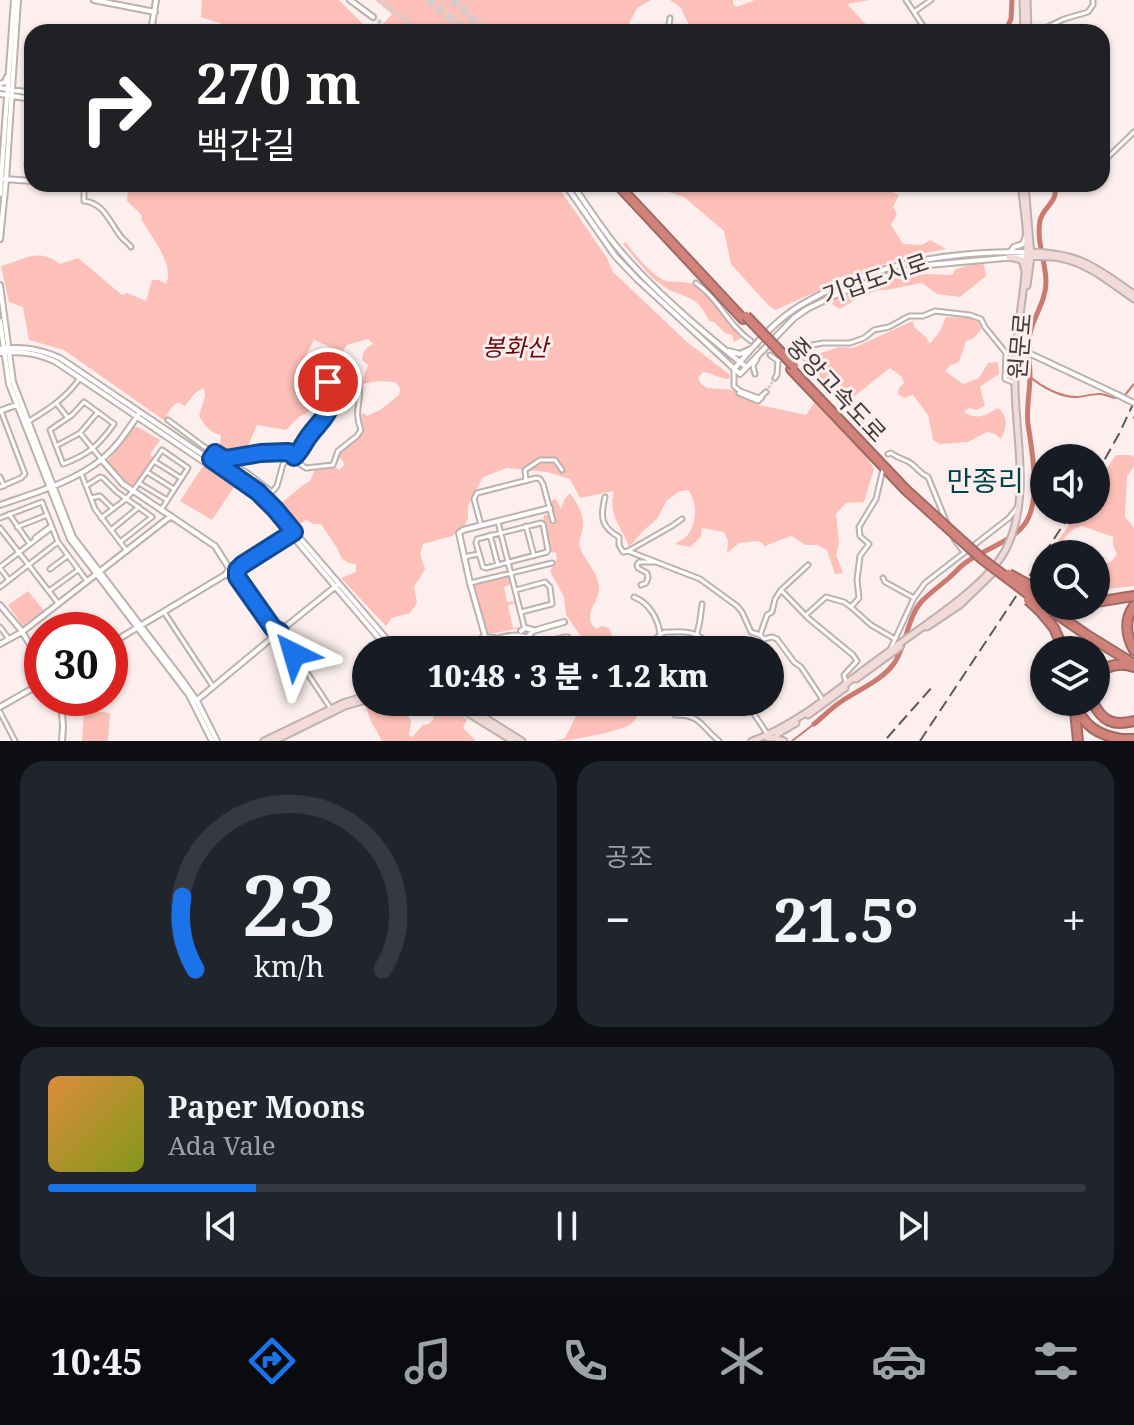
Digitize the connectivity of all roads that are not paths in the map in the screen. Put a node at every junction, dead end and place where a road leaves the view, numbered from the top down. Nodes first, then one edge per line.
1 (16, 0) edge
2 (96, 0) edge
3 (156, 0) edge
4 (350, 0) edge
5 (906, 0) edge
6 (931, 0) edge
7 (1093, 0) edge
8 (1026, 1) edge
9 (155, 12) junction
10 (914, 12) junction
11 (373, 17) tunnel mouth
12 (670, 18) dead end
13 (153, 24) edge
14 (669, 24) edge
15 (922, 24) edge
16 (1026, 24) edge
17 (1054, 24) edge
18 (11, 71) junction
19 (0, 86) edge
20 (24, 92) joint
21 (10, 93) junction
22 (0, 95) edge
23 (24, 97) edge
24 (24, 100) edge
25 (8, 112) junction
26 (1134, 132) edge
27 (2, 138) edge
28 (1110, 155) edge
29 (4, 179) edge
30 (24, 180) edge
31 (84, 192) edge
32 (571, 192) edge
33 (578, 192) edge
34 (625, 192) edge
35 (630, 192) edge
36 (1023, 192) edge
37 (1024, 192) edge
38 (0, 194) edge
39 (1026, 236) junction
40 (0, 239) edge
41 (131, 247) dead end
42 (1009, 254) junction
43 (1031, 254) junction
44 (1046, 255) junction
45 (1025, 272) junction
46 (696, 283) dead end
47 (0, 285) edge
48 (1134, 296) edge
49 (745, 317) junction
50 (0, 321) edge
51 (751, 341) tunnel mouth
52 (755, 347) junction
53 (1020, 349) junction
54 (727, 350) junction
55 (761, 350) junction
56 (4, 351) edge
57 (25, 352) junction
58 (770, 355) tunnel mouth
59 (778, 361) junction
60 (740, 362) junction
61 (746, 367) junction
62 (12, 368) junction
63 (323, 369) dead end
64 (737, 372) junction
65 (755, 374) dead end
66 (80, 378) junction
67 (775, 378) tunnel mouth
68 (1015, 383) junction
69 (359, 384) dead end
70 (766, 392) tunnel mouth
71 (739, 393) dead end
72 (762, 397) junction
73 (1134, 403) edge
74 (57, 404) junction
75 (17, 405) junction
76 (0, 411) edge
77 (98, 412) junction
78 (138, 414) junction
79 (68, 418) junction
80 (168, 420) dead end
81 (26, 422) junction
82 (7, 427) junction
83 (0, 429) edge
84 (80, 433) junction
85 (56, 446) junction
86 (93, 449) junction
87 (215, 453) junction
88 (888, 454) dead end
89 (294, 457) junction
90 (225, 459) junction
91 (102, 460) junction
92 (154, 461) junction
93 (210, 462) junction
94 (883, 469) dead end
95 (562, 470) dead end
96 (147, 472) junction
97 (81, 473) junction
98 (0, 477) edge
99 (181, 478) junction
100 (526, 481) junction
101 (139, 483) junction
102 (2, 486) edge
103 (51, 486) junction
104 (86, 486) junction
105 (174, 489) junction
106 (133, 491) junction
107 (605, 497) dead end
108 (91, 498) junction
109 (126, 499) junction
110 (167, 500) junction
111 (0, 505) edge
112 (139, 507) junction
113 (550, 508) junction
114 (1019, 508) junction
115 (113, 509) junction
116 (161, 510) junction
117 (9, 514) junction
118 (47, 515) junction
119 (171, 516) junction
120 (0, 518) edge
121 (101, 518) junction
122 (682, 519) dead end
123 (553, 521) dead end
124 (498, 522) junction
125 (481, 526) junction
126 (526, 526) junction
127 (17, 527) junction
128 (51, 527) junction
129 (0, 528) edge
130 (110, 530) junction
131 (500, 532) junction
132 (292, 533) junction
133 (490, 535) junction
134 (58, 542) junction
135 (120, 542) junction
136 (29, 543) junction
137 (127, 551) junction
138 (628, 551) junction
139 (18, 552) junction
140 (965, 553) junction
141 (478, 554) junction
142 (67, 555) junction
143 (534, 556) junction
144 (464, 557) junction
145 (509, 562) junction
146 (658, 562) junction
147 (552, 563) dead end
148 (29, 565) junction
149 (498, 565) junction
150 (808, 565) dead end
151 (0, 567) edge
152 (50, 569) dead end
153 (78, 569) junction
154 (232, 571) junction
155 (512, 572) junction
156 (98, 573) junction
157 (1006, 576) junction
158 (883, 578) dead end
159 (9, 580) junction
160 (87, 581) junction
161 (470, 583) junction
162 (337, 585) junction
163 (641, 585) dead end
164 (0, 587) edge
165 (1030, 587) edge
166 (516, 590) junction
167 (781, 590) junction
168 (49, 591) junction
169 (1030, 595) edge
170 (1134, 596) edge
171 (634, 597) dead end
172 (914, 598) junction
173 (1110, 600) edge
174 (58, 603) junction
175 (702, 604) dead end
176 (0, 605) edge
177 (1134, 606) edge
178 (851, 607) junction
179 (164, 612) junction
180 (521, 612) junction
181 (806, 615) junction
182 (1065, 620) edge
183 (1071, 620) edge
184 (564, 622) dead end
185 (0, 627) edge
186 (140, 627) junction
187 (22, 632) junction
188 (526, 632) junction
189 (128, 634) edge
190 (277, 634) junction
191 (660, 634) joint
192 (697, 634) junction
193 (24, 635) edge
194 (760, 635) junction
195 (378, 636) edge
196 (383, 636) edge
197 (483, 636) edge
198 (503, 636) edge
199 (527, 636) edge
200 (699, 636) edge
201 (9, 639) junction
202 (0, 644) edge
203 (895, 646) junction
204 (1134, 650) edge
205 (1134, 663) edge
206 (1110, 666) edge
207 (847, 684) junction
208 (214, 687) junction
209 (24, 695) edge
210 (823, 700) junction
211 (195, 702) junction
212 (352, 703) edge
213 (0, 710) edge
214 (332, 710) junction
215 (62, 716) edge
216 (473, 716) edge
217 (482, 716) edge
218 (690, 716) edge
219 (755, 716) edge
220 (1075, 716) edge
221 (1081, 716) edge
222 (1103, 716) edge
223 (1134, 721) edge
224 (6, 723) junction
225 (0, 727) edge
226 (789, 728) junction
227 (780, 730) junction
228 (768, 736) junction
229 (1130, 739) edge
230 (15, 741) edge
231 (62, 741) edge
232 (215, 741) edge
233 (264, 741) edge
234 (274, 741) edge
235 (513, 741) edge
236 (522, 741) edge
237 (719, 741) edge
238 (752, 741) edge
239 (761, 741) edge
240 (784, 741) edge
241 (1078, 741) edge

1 - 18 street
2 - 9 street
3 - 9 street
4 - 11 street
5 - 10 street
6 - 10 street
7 - 17 street
8 - 16 main road
9 - 13 street
10 - 15 street
12 - 14 street
18 - 19 street
18 - 20 street
18 - 21 street
19 - 21 street
20 - 21 street
21 - 22 street
21 - 23 street
21 - 25 street
22 - 25 street
24 - 25 street
25 - 27 street
25 - 29 street
26 - 28 street
27 - 29 street
29 - 30 street
29 - 38 street
29 - 40 street
31 - 41 street
32 - 64 street
33 - 54 street
34 - 49 highway, 중앙고속도로
35 - 49 highway, 중앙고속도로
36 - 39 main road, 원문로
37 - 43 main road, 원문로
39 - 42 street
39 - 43 main road, 원문로
42 - 43 street, 기업도시로
42 - 45 main road
42 - 52 street, 기업도시로
42 - 55 street, 기업도시로
43 - 44 main road
43 - 44 main road
43 - 45 main road, 원문로
43 - 53 main road, 원문로
44 - 48 main road
45 - 53 main road, 원문로
46 - 51 street
47 - 56 street
49 - 157 highway, 중앙고속도로, bridge
50 - 56 street
52 - 54 street
52 - 60 street, 기업도시로
53 - 68 main road, 원문로
53 - 73 street, bridge
53 - 114 main road, 원문로
54 - 60 street
55 - 61 street, 기업도시로
55 - 65 street
56 - 57 street
56 - 62 street
56 - 75 street
56 - 78 street
57 - 62 street
57 - 66 street
58 - 59 street
59 - 67 street
59 - 68 street
60 - 61 street
60 - 64 street, 기업도시로
61 - 64 street, 기업도시로
62 - 81 street
63 - 89 street
64 - 72 street
66 - 74 street
66 - 78 street
68 - 114 main road, 원문로
69 - 89 street
70 - 72 street
71 - 72 street
74 - 79 street
74 - 81 street
75 - 76 street
75 - 81 street
76 - 82 street
77 - 79 street
77 - 84 street
77 - 86 street
78 - 91 street
78 - 93 street
79 - 85 street
80 - 87 street
81 - 103 street
82 - 83 street
82 - 102 street
84 - 85 street
84 - 86 street
85 - 86 street
86 - 91 street
87 - 90 street
87 - 93 street
88 - 140 street
89 - 90 street
89 - 90 street
91 - 97 street
91 - 106 street
92 - 96 street
92 - 99 street
92 - 99 street
93 - 132 street
94 - 178 street
95 - 100 street
96 - 101 street
96 - 105 street
97 - 103 street
97 - 104 street
98 - 102 street
99 - 105 street
100 - 113 street
100 - 125 street
101 - 106 street
101 - 110 street
103 - 111 street
103 - 156 street
104 - 108 street
104 - 109 street
105 - 110 street
106 - 109 street
106 - 116 street
107 - 138 street
108 - 115 street
108 - 121 street
109 - 112 street
109 - 115 street
110 - 116 street
112 - 130 street
112 - 135 street
113 - 123 street
113 - 124 street
114 - 140 street
114 - 203 main road
115 - 121 street
116 - 119 street
117 - 118 street
117 - 120 street
117 - 127 street
118 - 127 street
118 - 128 street
119 - 137 street
119 - 154 street
121 - 130 street
122 - 138 street
124 - 125 street
124 - 131 street
125 - 144 street
126 - 131 street
126 - 143 street
126 - 143 street
127 - 136 street
128 - 134 street
128 - 136 street
129 - 139 street
130 - 135 street
131 - 133 street
131 - 145 street
132 - 154 street
132 - 162 street
133 - 141 street
133 - 149 street
134 - 142 street
134 - 148 street
135 - 137 street
136 - 139 street
137 - 156 street
138 - 146 street
139 - 148 street
139 - 151 street
140 - 172 street
141 - 144 street
141 - 149 street
142 - 152 street
142 - 153 street
143 - 145 street
144 - 161 street
145 - 149 street
145 - 155 street
146 - 163 street
146 - 194 street
147 - 155 street
148 - 159 street
148 - 168 street
150 - 167 street
151 - 159 street
153 - 160 street
153 - 168 street
154 - 179 street
154 - 190 street
155 - 161 street
155 - 166 street
156 - 160 street
156 - 186 street
157 - 165 highway, bridge
157 - 169 highway, 중앙고속도로, bridge
158 - 172 street
159 - 164 street
160 - 174 street
161 - 197 street
162 - 190 street
162 - 195 street
162 - 196 street
166 - 180 street
166 - 180 street
167 - 181 street
167 - 194 street
168 - 174 street
170 - 173 highway
171 - 191 street
172 - 203 street
174 - 187 street
175 - 192 street
176 - 187 street
177 - 204 highway
178 - 181 street
178 - 203 street
179 - 186 street
179 - 208 street
180 - 188 street
181 - 207 street
182 - 205 highway, 중앙고속도로
183 - 205 highway
184 - 188 street
185 - 201 street
186 - 189 street
186 - 211 street
187 - 193 street
187 - 201 street
188 - 198 street
188 - 199 street
190 - 208 street
190 - 214 street
191 - 192 street
192 - 200 street
194 - 210 street
201 - 202 street
203 - 207 main road
205 - 206 highway
207 - 210 main road
207 - 226 main road
208 - 211 street
209 - 213 street
210 - 227 main road
211 - 232 street
212 - 214 main road
213 - 224 street
214 - 233 main road
214 - 234 main road
215 - 231 street
216 - 235 main road
217 - 236 main road
218 - 237 street
219 - 228 street
220 - 241 highway
221 - 229 highway
222 - 223 highway
224 - 225 street
224 - 230 street
226 - 227 main road
226 - 240 main road
227 - 228 main road
227 - 240 street
228 - 238 main road
228 - 239 main road
228 - 240 main road

